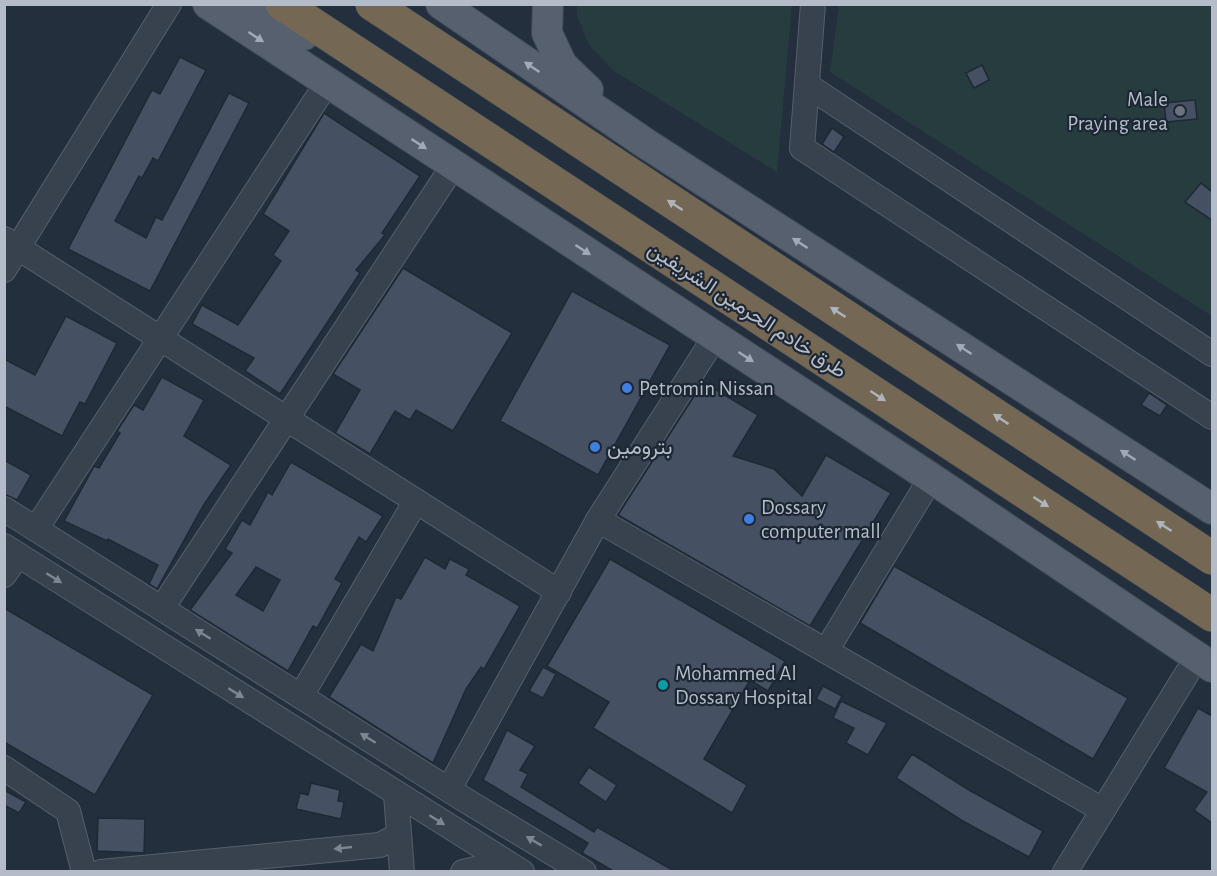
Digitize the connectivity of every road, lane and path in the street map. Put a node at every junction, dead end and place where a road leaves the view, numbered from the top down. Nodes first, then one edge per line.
1 (169, 4) edge
2 (207, 4) edge
3 (253, 4) edge
4 (282, 4) edge
5 (372, 4) edge
6 (441, 4) edge
7 (548, 4) edge
8 (813, 4) edge
9 (327, 83) junction
10 (807, 85) junction
11 (645, 143) junction
12 (453, 166) junction
13 (566, 191) junction
14 (12, 244) edge
15 (4, 270) edge
16 (715, 337) junction
17 (161, 338) junction
18 (1212, 354) edge
19 (1212, 417) edge
20 (286, 418) junction
21 (931, 478) junction
22 (416, 501) junction
23 (4, 509) edge
24 (1212, 509) edge
25 (598, 520) junction
26 (36, 529) junction
27 (11, 551) edge
28 (1212, 558) edge
29 (4, 575) edge
30 (559, 592) junction
31 (162, 608) junction
32 (1212, 615) edge
33 (826, 651) junction
34 (1207, 663) edge
35 (301, 696) junction
36 (4, 768) edge
37 (448, 789) junction
38 (396, 794) junction
39 (1101, 809) junction
40 (399, 835) junction
41 (297, 862) edge
42 (514, 867) edge
43 (84, 872) edge
44 (101, 872) edge
45 (402, 872) edge
46 (463, 872) edge
47 (584, 872) edge
48 (1065, 872) edge

1 - 14 street
2 -> 9 main road
3 - 13 main road
4 - 13 highway, طرق خادم الحرمين الشريفين
28 -> 5 highway
11 -> 6 main road
7 - 11 main road
8 - 10 street
9 -> 12 main road
9 - 17 street
10 - 18 street
10 - 19 street
24 -> 11 main road
12 -> 16 main road
12 - 20 street
13 -> 32 highway, طرق خادم الحرمين الشريفين
14 - 15 street
14 - 17 street
16 -> 21 main road
16 - 25 street
17 - 20 street
17 - 26 street
20 - 22 street
20 - 31 street
21 - 33 street
21 - 34 main road
22 - 30 street
22 - 35 street
23 - 26 street
25 - 30 street
25 - 33 street
26 - 31 street
27 - 29 street
27 -> 38 street
30 - 37 street
35 -> 31 street
33 - 39 street
34 - 39 street
37 -> 35 street
36 - 43 street
47 -> 37 street
38 - 40 street
38 -> 42 street
39 - 48 street
40 -> 41 street
40 - 45 street
41 - 44 street
42 - 46 street

